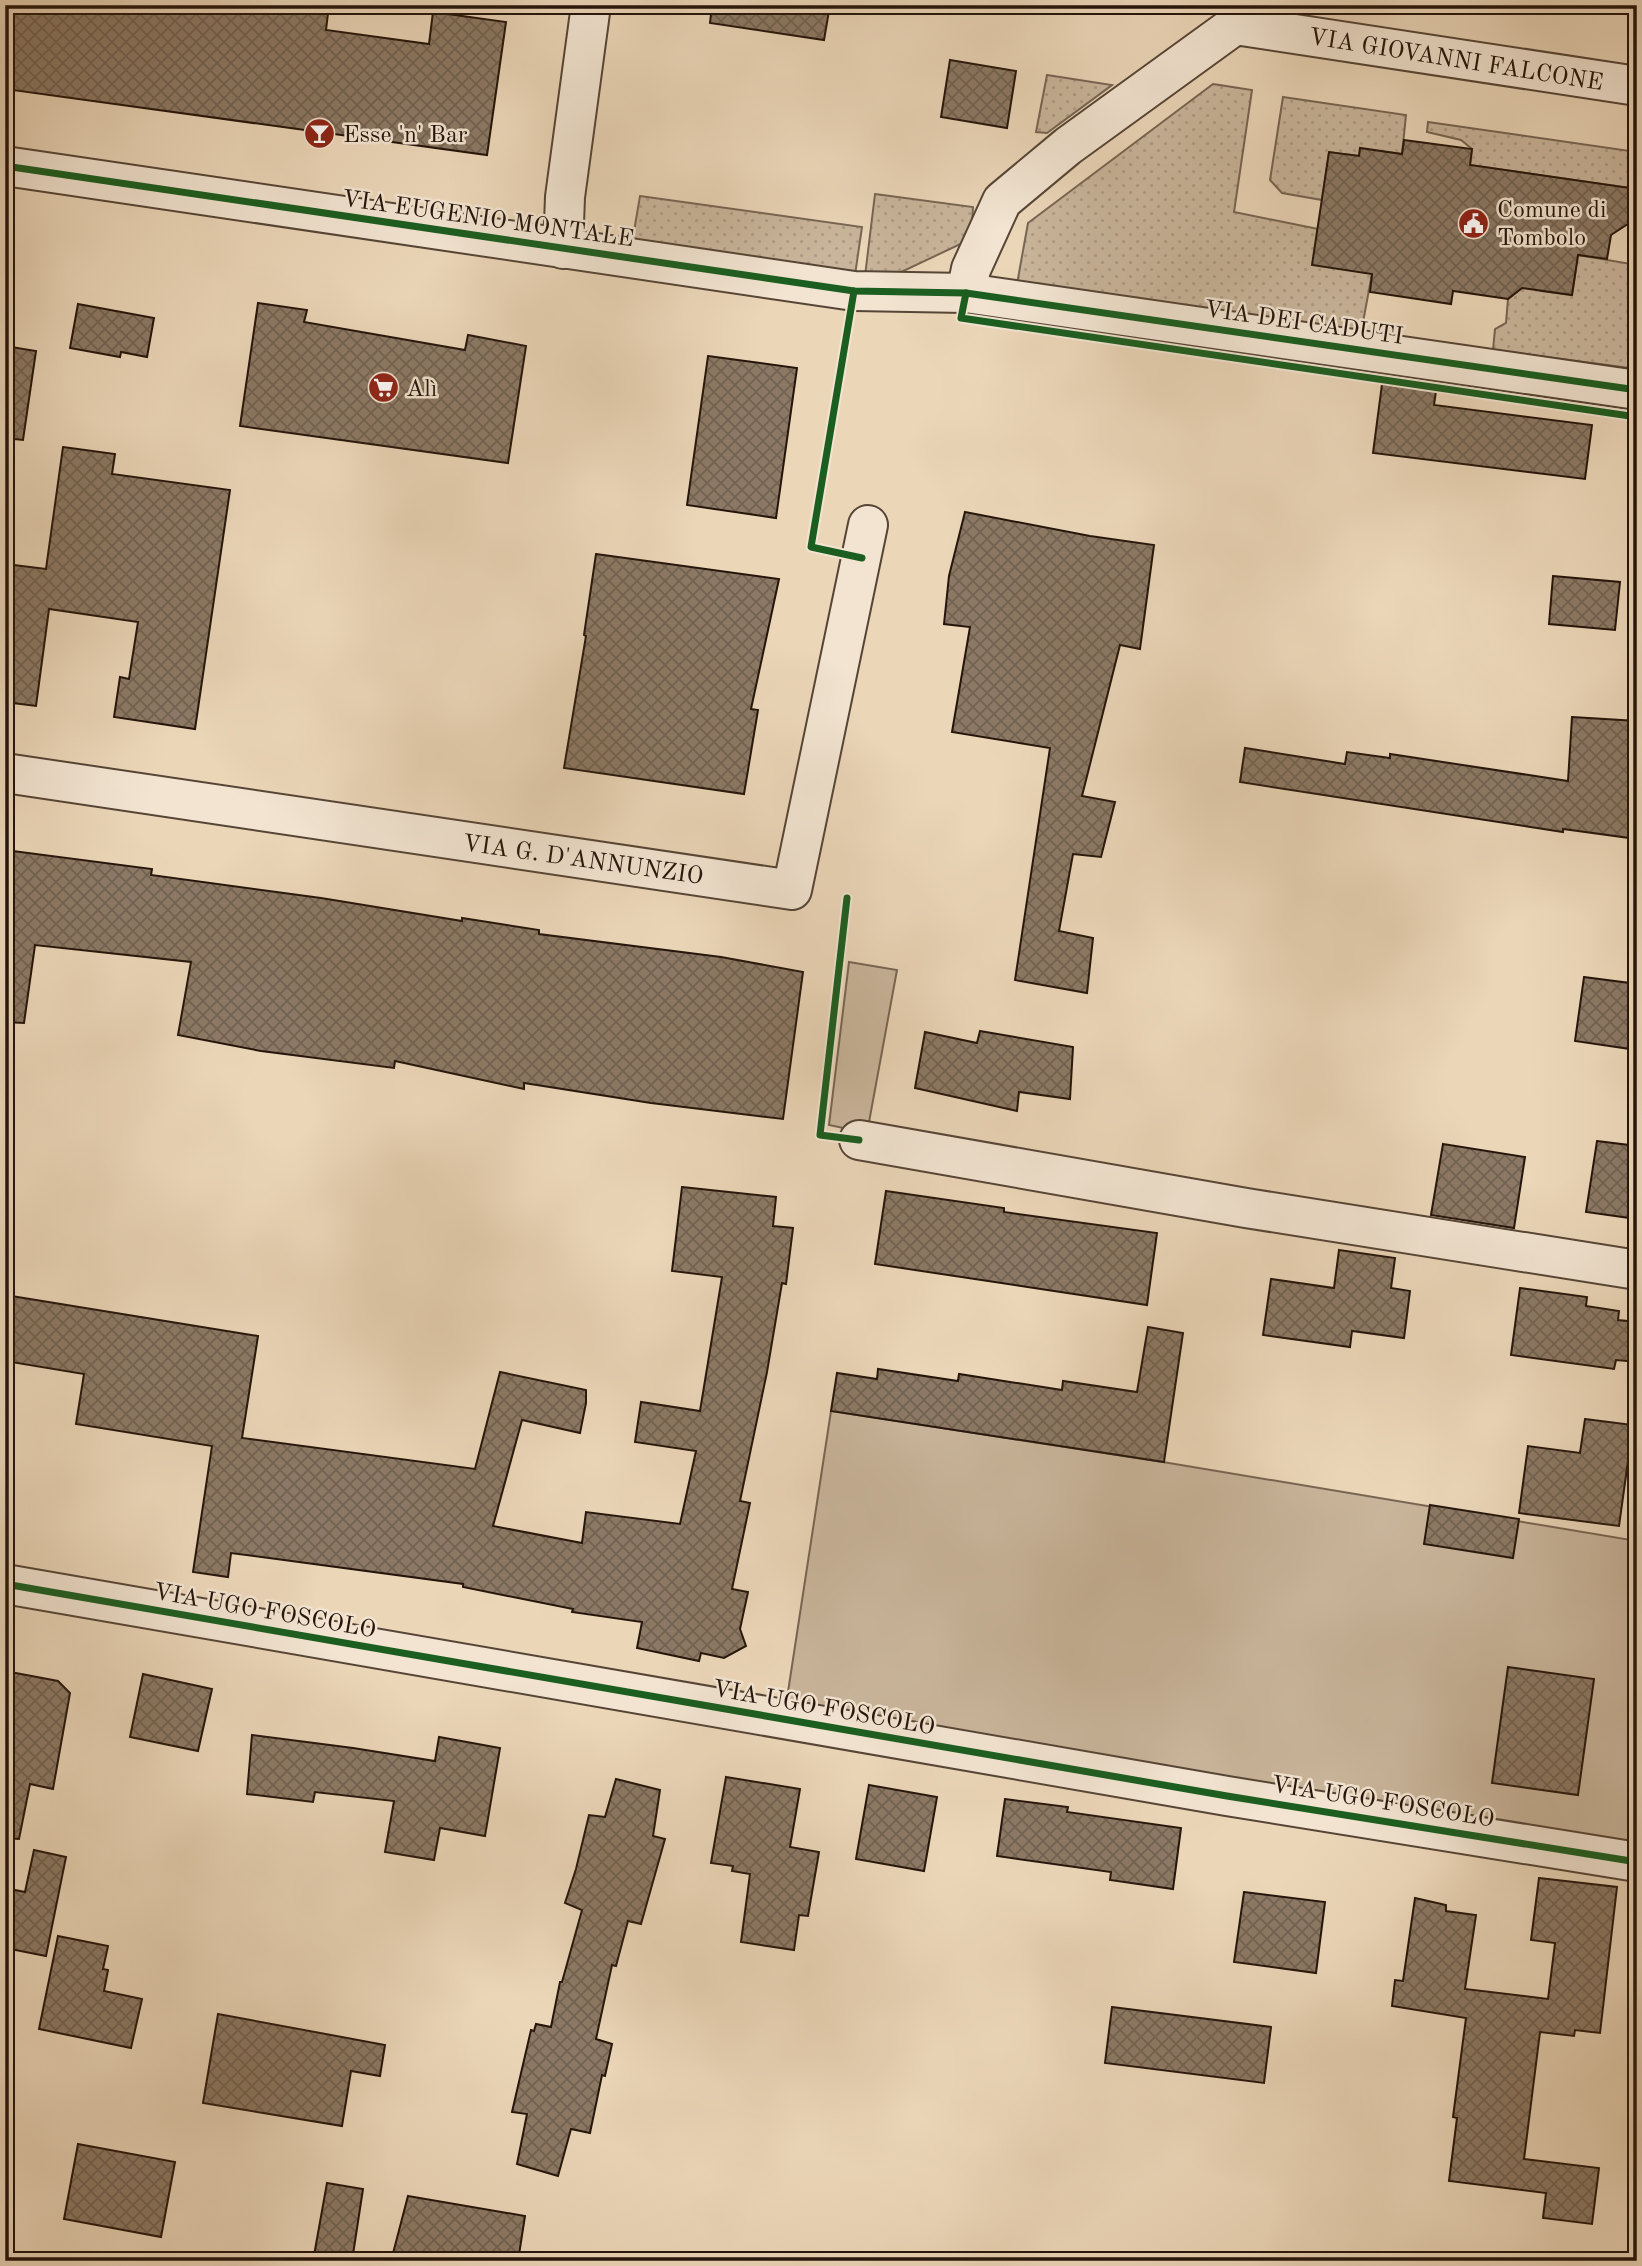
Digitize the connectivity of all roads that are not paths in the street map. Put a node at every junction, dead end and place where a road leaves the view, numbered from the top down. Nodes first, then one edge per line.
1 (591, 5) edge
2 (1637, 86) edge
3 (5, 166) edge
4 (563, 249) junction
5 (966, 293) junction
6 (1637, 390) edge
7 (868, 525) dead end
8 (5, 773) edge
9 (859, 1140) dead end
10 (1637, 1270) edge
11 (5, 1584) edge
12 (1637, 1862) edge

1 - 4 street
2 - 5 street, VIA GIOVANNI FALCONE
3 - 4 street, VIA EUGENIO MONTALE
4 - 5 street, VIA EUGENIO MONTALE
5 - 6 street, VIA DEI CADUTI
7 - 8 street, VIA G. D'ANNUNZIO
9 - 10 street
11 - 12 street, VIA UGO FOSCOLO

